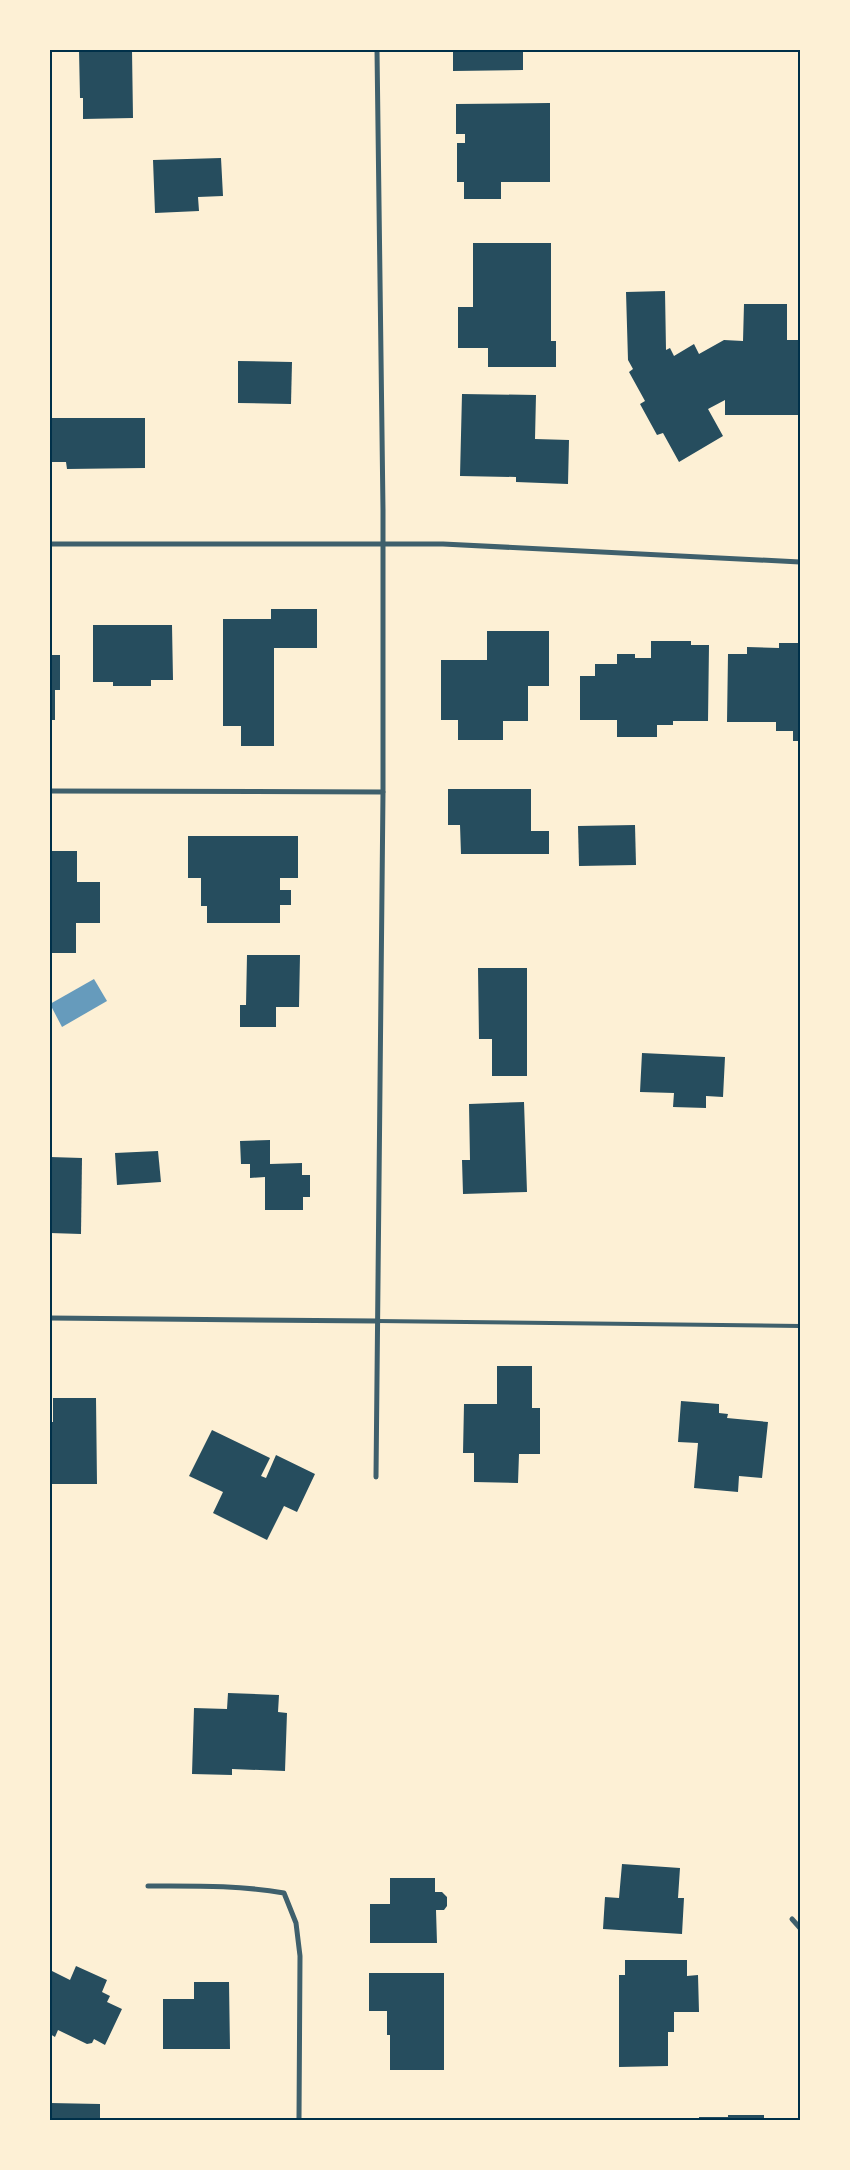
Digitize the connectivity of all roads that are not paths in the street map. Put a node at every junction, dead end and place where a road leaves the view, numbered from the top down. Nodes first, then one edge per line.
1 (377, 50) edge
2 (50, 544) edge
3 (382, 544) junction
4 (800, 562) edge
5 (50, 791) edge
6 (382, 792) junction
7 (50, 1318) edge
8 (376, 1321) junction
9 (800, 1326) edge
10 (376, 1477) dead end
11 (148, 1886) dead end
12 (792, 1919) dead end
13 (800, 1928) edge
14 (299, 2120) edge

1 - 3 street
2 - 3 street
3 - 4 street
3 - 6 street
5 - 6 street
6 - 8 street
7 - 8 street
8 - 9 lane
8 - 10 street
11 - 14 street
12 - 13 street

